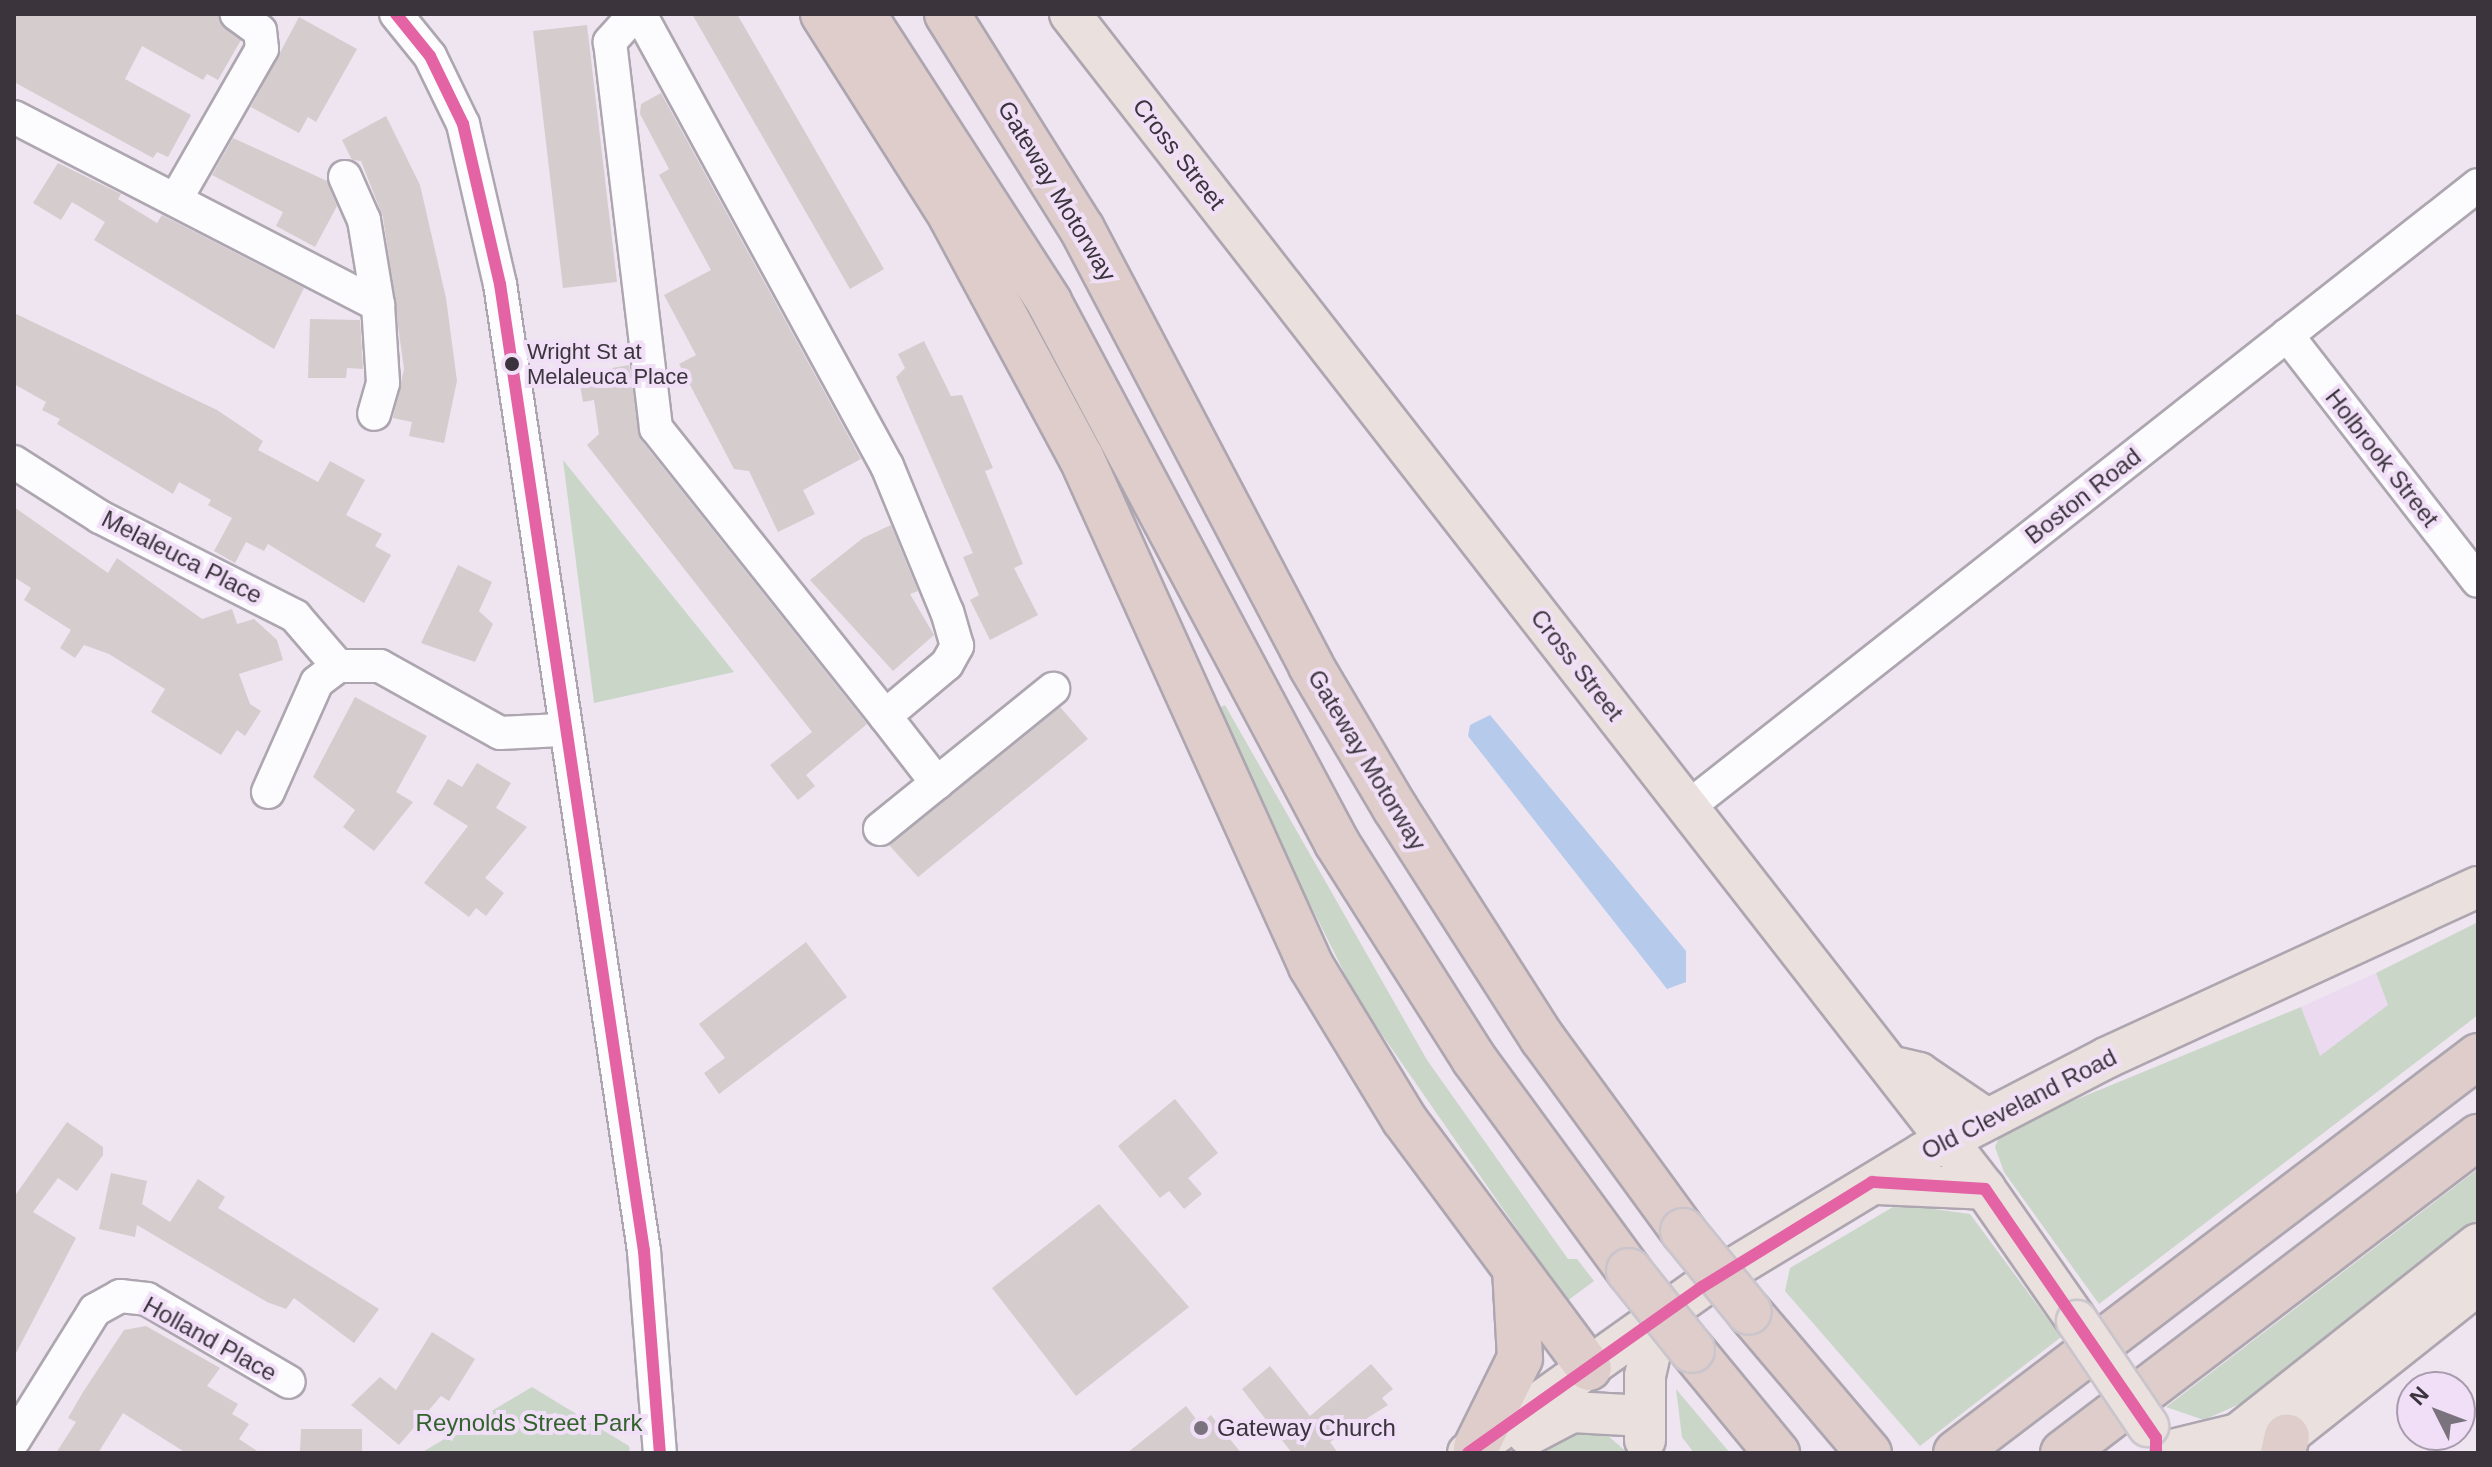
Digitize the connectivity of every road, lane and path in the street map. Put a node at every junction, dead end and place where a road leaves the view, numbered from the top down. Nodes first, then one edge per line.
1 (237, 14) edge
2 (637, 14) edge
3 (823, 14) edge
4 (863, 14) edge
5 (947, 14) edge
6 (1070, 14) edge
7 (413, 20) edge
8 (14, 117) edge
9 (345, 177) dead end
10 (2478, 185) edge
11 (176, 199) junction
12 (378, 305) junction
13 (2287, 335) junction
14 (374, 414) dead end
15 (14, 462) edge
16 (2478, 581) edge
17 (338, 666) junction
18 (1053, 689) dead end
19 (885, 716) junction
20 (561, 730) junction
21 (937, 783) junction
22 (268, 792) dead end
23 (1688, 807) junction
24 (880, 829) dead end
25 (2478, 887) edge
26 (2478, 1056) edge
27 (1890, 1066) junction
28 (1987, 1119) junction
29 (2478, 1137) edge
30 (1947, 1141) junction
31 (1872, 1182) junction
32 (1985, 1189) junction
33 (2478, 1244) edge
34 (1515, 1269) junction
35 (2478, 1284) edge
36 (1658, 1318) junction
37 (1589, 1368) junction
38 (289, 1382) dead end
39 (1642, 1436) edge
40 (14, 1440) edge
41 (2161, 1444) edge
42 (1772, 1447) edge
43 (2278, 1447) edge
44 (1483, 1451) edge
45 (660, 1453) edge
46 (1869, 1453) edge
47 (1956, 1453) edge
48 (2063, 1453) edge

1 - 11 street
2 - 19 street
2 - 19 street
3 - 34 highway
4 - 42 highway, bridge
5 - 46 highway, Gateway Motorway, bridge
6 - 23 main road, Cross Street
7 - 20 street
8 - 11 street
9 - 12 street
10 - 13 street, Boston Road
11 - 12 street
12 - 14 street
13 - 16 street, Holbrook Street
13 - 23 street, Boston Road
15 - 17 street, Melaleuca Place
17 - 20 street
17 - 22 street
18 - 21 street
19 - 21 street
20 - 45 street
21 - 24 street
23 - 27 main road, Cross Street
25 - 28 main road, Old Cleveland Road
26 - 47 highway
27 - 28 main road
27 - 30 main road, Cross Street
28 - 30 main road, Old Cleveland Road
29 - 48 highway
30 - 31 main road, Old Cleveland Road
30 - 32 main road, Cross Street
31 - 32 main road
31 - 36 main road, Old Cleveland Road
32 - 41 main road, Cross Street, bridge
33 - 41 main road
34 - 37 highway
34 - 44 highway
35 - 43 main road
36 - 37 main road, Old Cleveland Road
36 - 39 main road
37 - 39 main road
37 - 44 main road, Old Cleveland Road
38 - 40 street, Holland Place
39 - 44 main road

